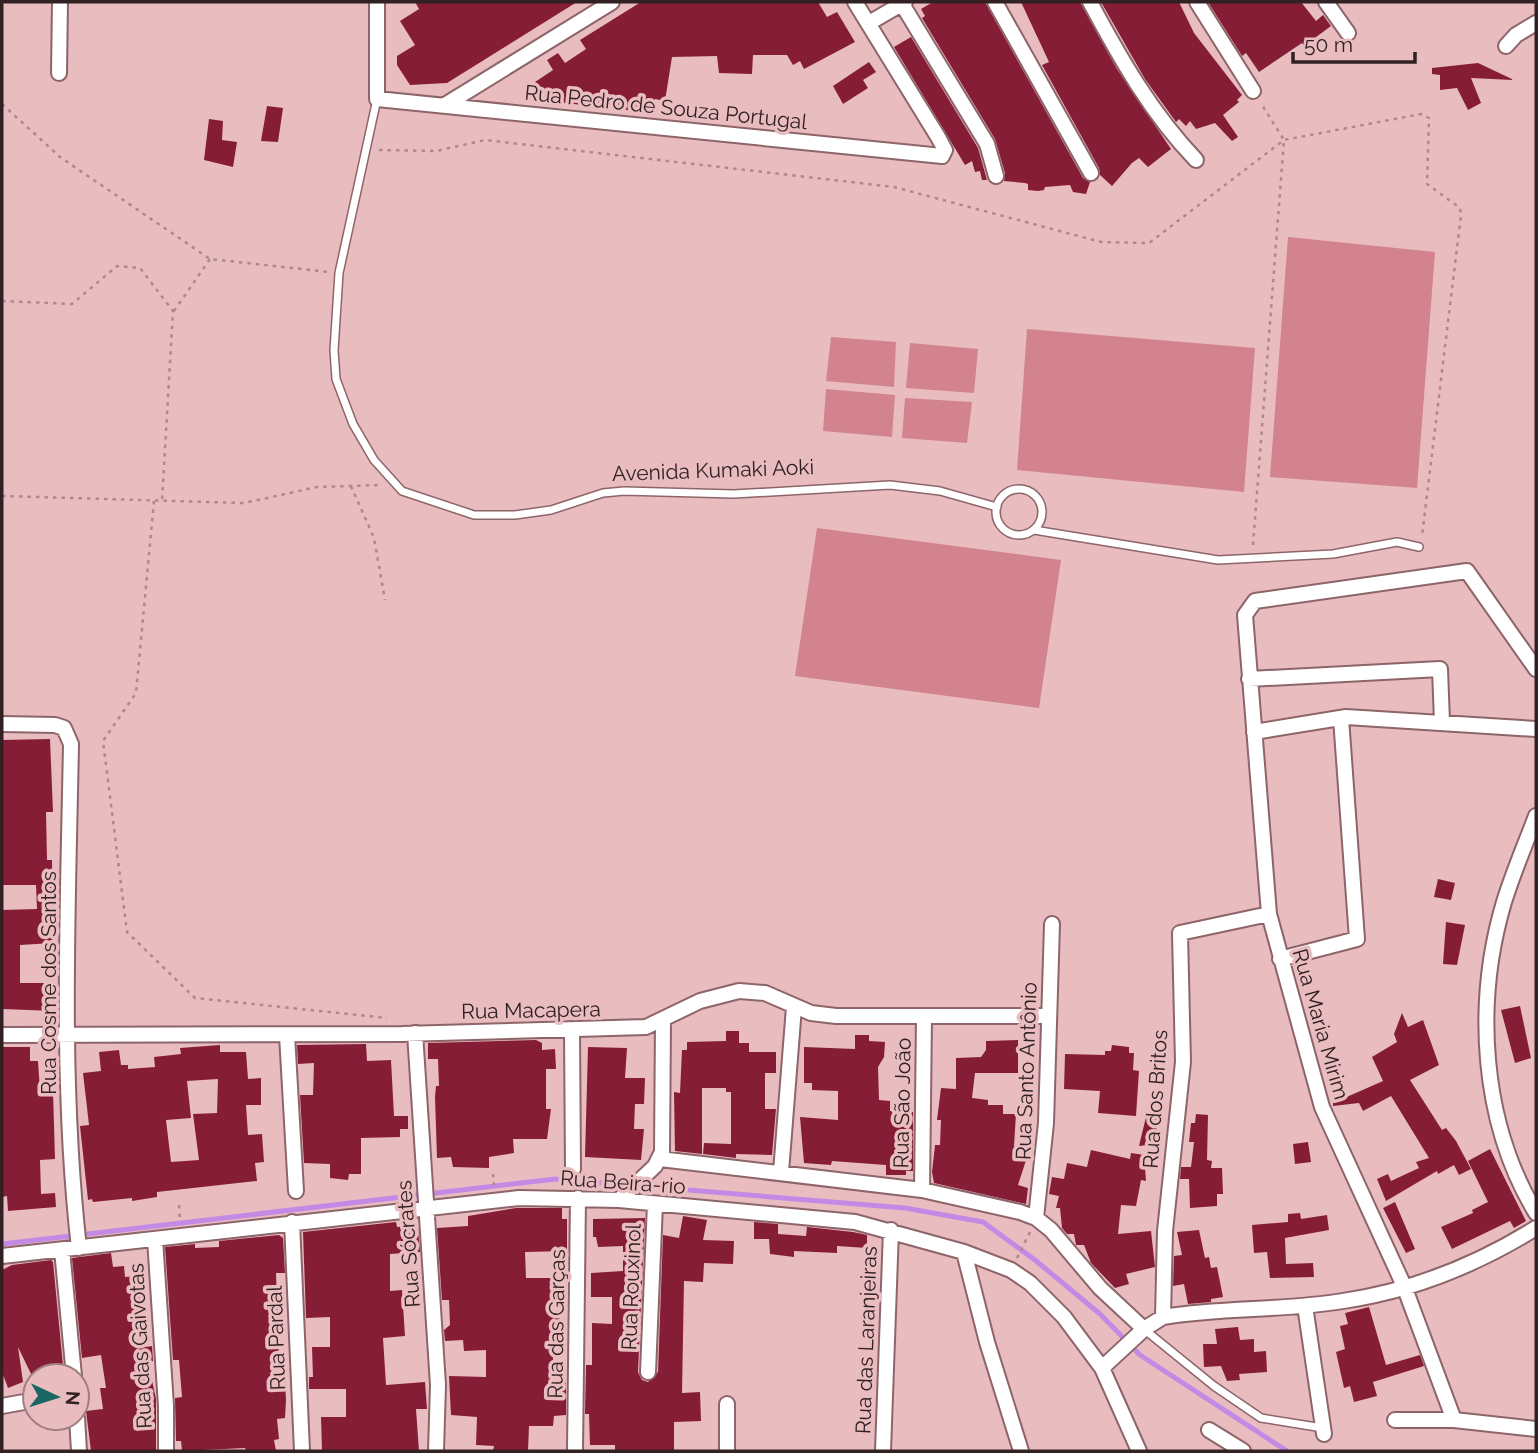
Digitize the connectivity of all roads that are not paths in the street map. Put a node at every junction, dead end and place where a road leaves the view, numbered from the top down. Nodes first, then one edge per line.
1 (60, 2) edge
2 (377, 2) edge
3 (612, 2) edge
4 (855, 2) edge
5 (995, 2) edge
6 (1090, 2) edge
7 (1197, 2) edge
8 (1326, 2) edge
9 (904, 3) edge
10 (869, 23) junction
11 (1536, 23) edge
12 (1348, 33) dead end
13 (1506, 46) dead end
14 (59, 73) dead end
15 (1253, 91) road end
16 (377, 99) junction
17 (445, 105) junction
18 (1196, 160) dead end
19 (1091, 173) dead end
20 (996, 176) dead end
21 (997, 507) junction
22 (1034, 530) junction
23 (1419, 547) road end
24 (1536, 668) edge
25 (1250, 679) junction
26 (1341, 718) junction
27 (1442, 722) junction
28 (2, 724) edge
29 (1536, 729) edge
30 (1254, 732) junction
31 (1536, 817) edge
32 (1269, 914) junction
33 (1052, 925) dead end
34 (1280, 959) junction
35 (794, 1007) junction
36 (1049, 1016) junction
37 (924, 1017) junction
38 (663, 1021) junction
39 (572, 1030) junction
40 (408, 1033) junction
41 (2, 1035) edge
42 (287, 1035) junction
43 (68, 1036) junction
44 (660, 1160) junction
45 (573, 1169) dead end
46 (781, 1172) junction
47 (922, 1190) junction
48 (296, 1191) dead end
49 (622, 1195) junction
50 (578, 1198) junction
51 (655, 1204) junction
52 (427, 1205) junction
53 (1536, 1213) edge
54 (1035, 1221) junction
55 (292, 1222) junction
56 (1536, 1228) edge
57 (891, 1230) junction
58 (155, 1239) junction
59 (79, 1244) junction
60 (62, 1250) junction
61 (964, 1252) junction
62 (2, 1256) edge
63 (1404, 1286) junction
64 (1305, 1306) junction
65 (1163, 1317) junction
66 (1141, 1332) junction
67 (73, 1362) edge
68 (1107, 1364) junction
69 (649, 1372) dead end
70 (21, 1403) edge
71 (727, 1404) dead end
72 (2, 1406) edge
73 (1395, 1420) dead end
74 (1454, 1420) junction
75 (1536, 1429) edge
76 (1209, 1430) dead end
77 (1324, 1431) joint
78 (78, 1432) edge
79 (79, 1451) edge
80 (166, 1451) edge
81 (302, 1451) edge
82 (436, 1451) edge
83 (575, 1451) edge
84 (727, 1451) edge
85 (883, 1451) edge
86 (1021, 1451) edge
87 (1139, 1451) edge
88 (1243, 1451) edge

1 - 14 street
2 - 16 street, Avenida Kumaki Aoki
3 - 17 street
4 - 10 street
5 - 19 street
6 - 18 street
7 - 15 street
8 - 12 street
9 - 10 street
9 - 20 street
10 - 17 street, Rua Pedro de Souza Portugal
11 - 13 street
16 - 17 street, Rua Pedro de Souza Portugal
16 - 21 lane, Avenida Kumaki Aoki
21 - 22 lane
21 - 22 lane
22 - 23 lane
24 - 25 street, Rua Maria Mirim
25 - 27 street
25 - 30 street, Rua Maria Mirim
26 - 27 street
26 - 30 street
26 - 34 street
27 - 29 street
28 - 43 street, Rua Cosme dos Santos
30 - 32 street, Rua Maria Mirim
31 - 53 street
32 - 34 street, Rua Maria Mirim
32 - 65 street, Rua dos Britos
33 - 36 street, Rua Santo Antônio
34 - 63 street, Rua Maria Mirim
35 - 37 street, Rua Macapera
35 - 38 street, Rua Macapera
35 - 46 street
36 - 37 street, Rua Macapera
36 - 54 street, Rua Santo Antônio
37 - 47 street, Rua São João
38 - 39 street, Rua Macapera
38 - 44 street
39 - 40 street, Rua Macapera
39 - 45 street
40 - 42 street, Rua Macapera
40 - 52 street, Rua Sócrates
41 - 43 street, Rua Macapera
42 - 43 street, Rua Macapera
42 - 48 street
43 - 59 street, Rua Cosme dos Santos
44 - 46 street
44 - 49 street
46 - 47 street
47 - 54 street
49 - 50 street, Rua Beira-rio
49 - 51 street, Rua Beira-rio
50 - 52 street, Rua Beira-rio
50 - 83 street, Rua das Garças
51 - 57 street, Rua Beira-rio
51 - 69 street, Rua Rouxinol
52 - 55 street, Rua Beira-rio
52 - 82 street, Rua Sócrates
54 - 66 street
55 - 58 street, Rua Beira-rio
55 - 81 street, Rua Pardal
56 - 63 street
57 - 61 street, Rua Beira-rio
57 - 85 street, Rua das Laranjeiras
58 - 59 street, Rua Beira-rio
58 - 80 street, Rua das Gaivotas
59 - 60 street, Rua Beira-rio
60 - 62 street, Rua Beira-rio
60 - 67 street
61 - 68 street, Rua Beira-rio
61 - 86 street
63 - 64 street
63 - 74 street, Rua Maria Mirim
64 - 65 street
64 - 77 street
65 - 66 street
66 - 68 street
66 - 77 lane
68 - 87 street, Rua Beira-rio
70 - 72 street
71 - 84 street
73 - 74 street
74 - 75 street
76 - 88 street
78 - 79 street

